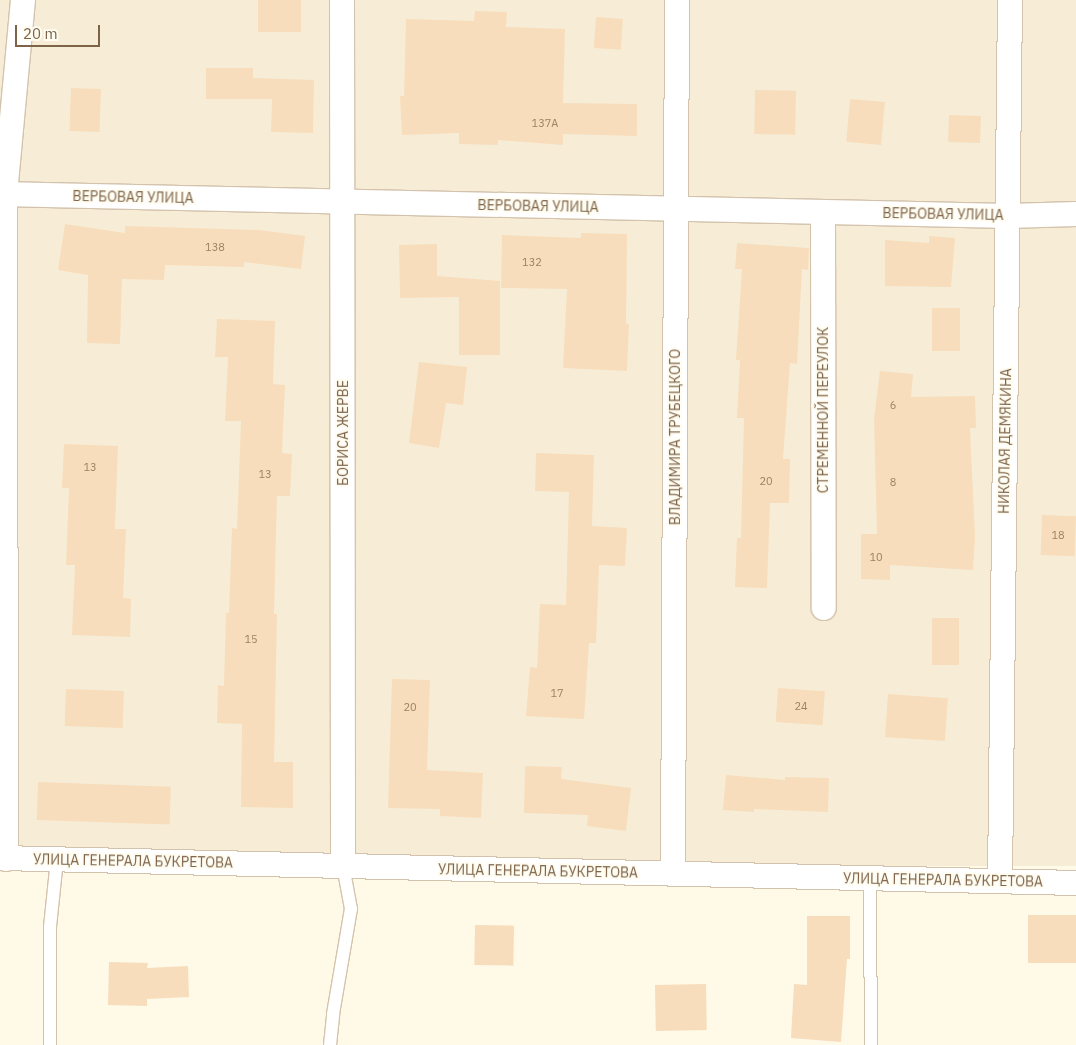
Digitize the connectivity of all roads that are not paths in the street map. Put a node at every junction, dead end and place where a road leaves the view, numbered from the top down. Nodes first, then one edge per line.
1 (23, 0) edge
2 (342, 0) edge
3 (677, 0) edge
4 (1010, 0) edge
5 (2, 194) edge
6 (343, 201) junction
7 (676, 209) junction
8 (823, 212) junction
9 (1076, 214) edge
10 (1008, 216) junction
11 (824, 608) dead end
12 (3, 858) edge
13 (58, 859) junction
14 (343, 866) junction
15 (673, 874) junction
16 (870, 878) junction
17 (1000, 881) junction
18 (1076, 883) edge
19 (50, 1045) edge
20 (330, 1045) edge
21 (871, 1045) edge

1 - 5 street
2 - 6 street, БОРИСА ЖЕРВЕ
3 - 7 street, ВЛАДИМИРА ТРУБЕЦКОГО
4 - 10 street, НИКОЛАЯ ДЕМЯКИНА
5 - 6 street, ВЕРБОВАЯ УЛИЦА
5 - 12 street
6 - 7 street, ВЕРБОВАЯ УЛИЦА
6 - 14 street, БОРИСА ЖЕРВЕ
7 - 8 street, ВЕРБОВАЯ УЛИЦА
7 - 15 street, ВЛАДИМИРА ТРУБЕЦКОГО
8 - 10 street, ВЕРБОВАЯ УЛИЦА
8 - 11 street, СТРЕМЕННОЙ ПЕРЕУЛОК
9 - 10 street, ВЕРБОВАЯ УЛИЦА
10 - 17 street, НИКОЛАЯ ДЕМЯКИНА
12 - 13 street, УЛИЦА ГЕНЕРАЛА БУКРЕТОВА
13 - 14 street, УЛИЦА ГЕНЕРАЛА БУКРЕТОВА
13 - 19 lane
14 - 15 street, УЛИЦА ГЕНЕРАЛА БУКРЕТОВА
14 - 20 lane
15 - 16 street, УЛИЦА ГЕНЕРАЛА БУКРЕТОВА
16 - 17 street, УЛИЦА ГЕНЕРАЛА БУКРЕТОВА
16 - 21 lane
17 - 18 street, УЛИЦА ГЕНЕРАЛА БУКРЕТОВА

